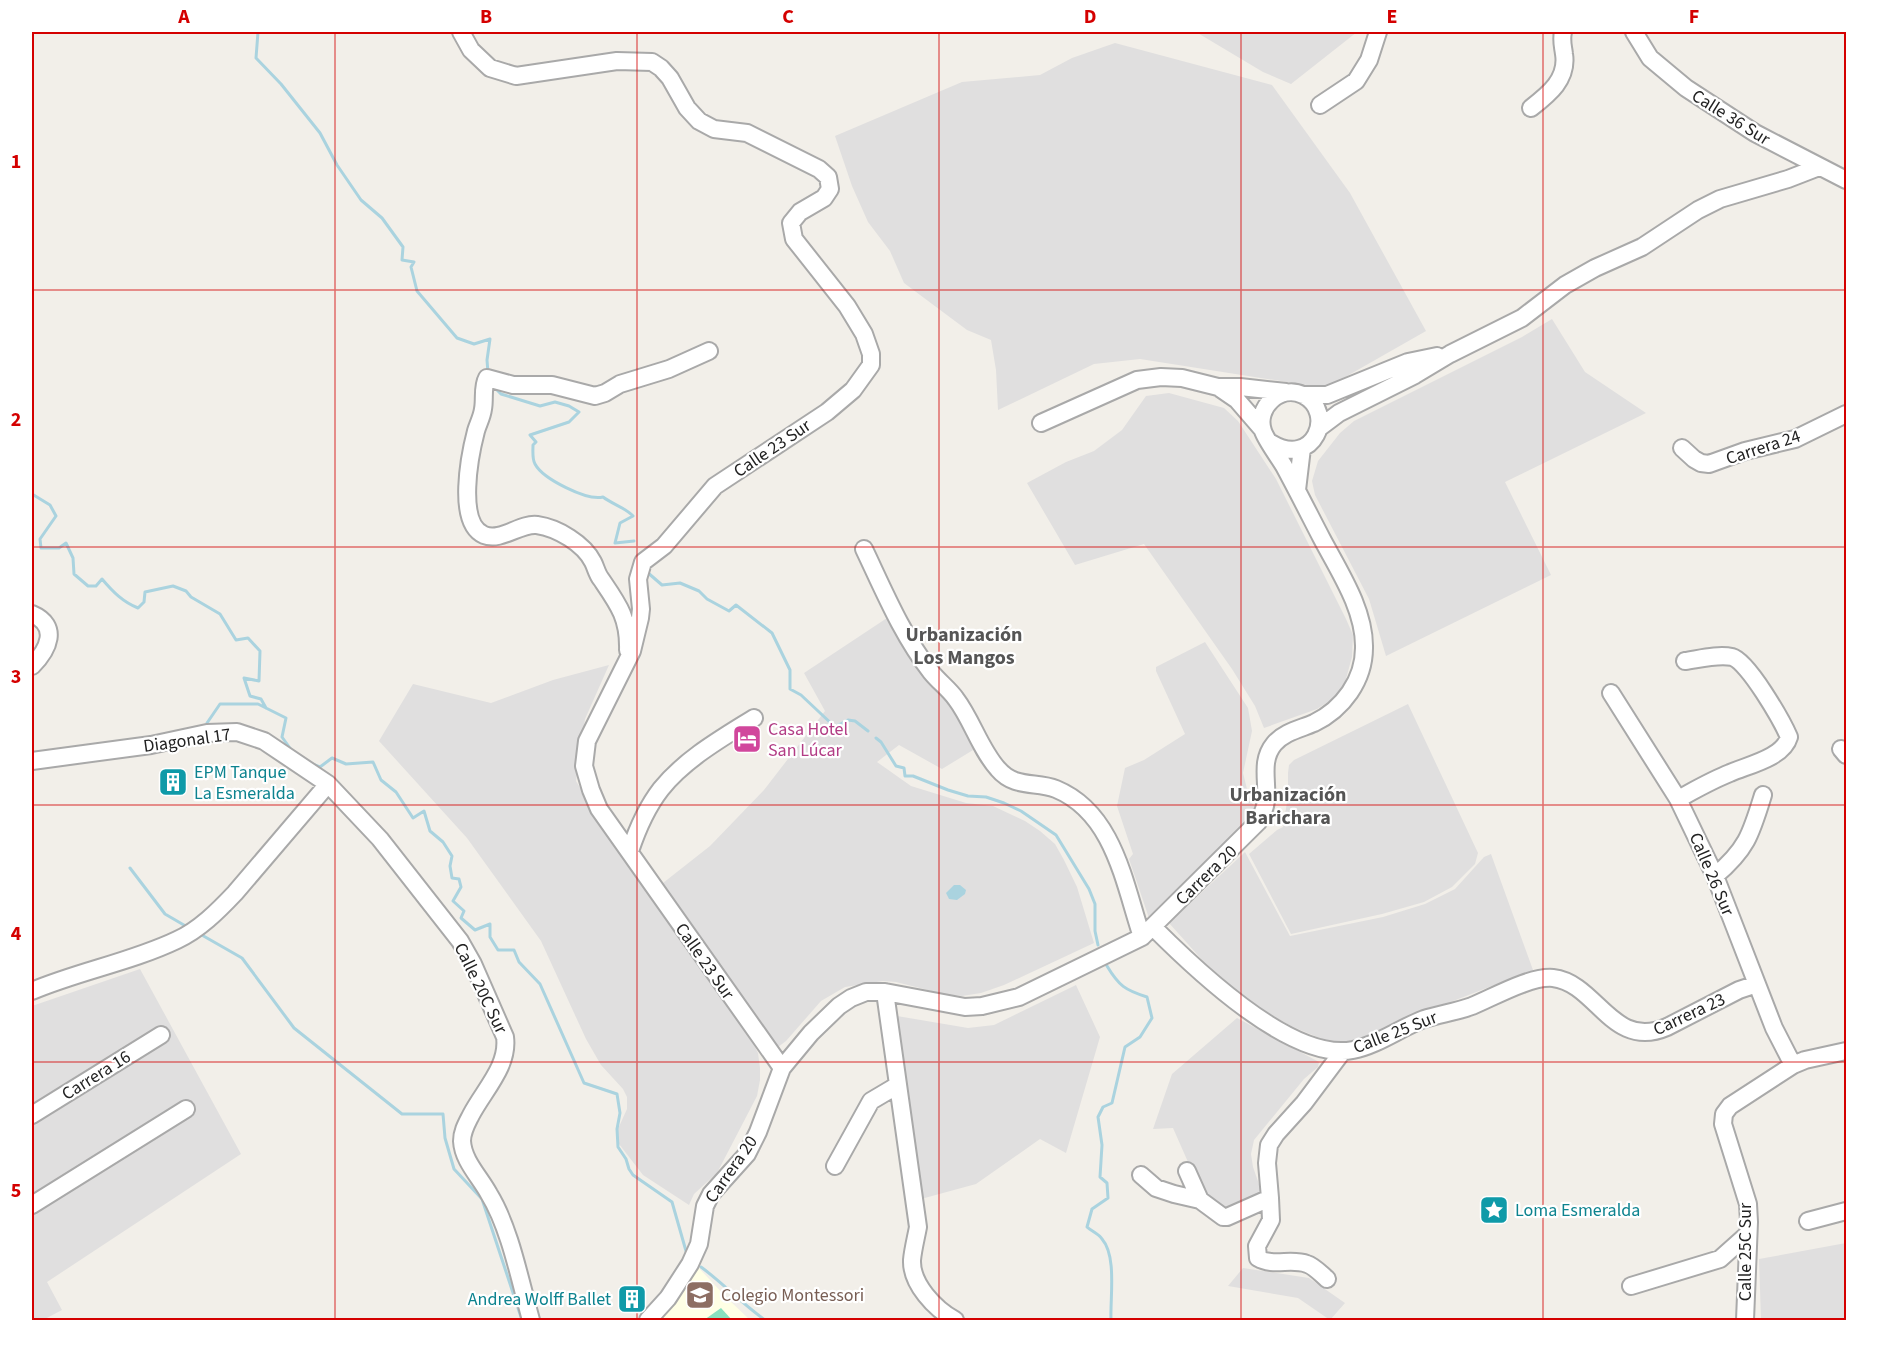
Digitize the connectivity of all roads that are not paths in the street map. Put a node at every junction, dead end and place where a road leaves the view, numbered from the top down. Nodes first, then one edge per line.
1 (461, 32) edge
2 (1378, 32) edge
3 (1563, 32) edge
4 (1634, 32) edge
5 (1320, 105) dead end
6 (1531, 108) dead end
7 (1819, 167) junction
8 (1846, 180) edge
9 (709, 351) dead end
10 (1450, 354) junction
11 (1218, 387) junction
12 (1295, 394) junction
13 (1846, 414) edge
14 (1041, 423) dead end
15 (1319, 428) junction
16 (1267, 436) junction
17 (1302, 448) junction
18 (1682, 448) dead end
19 (1297, 490) junction
20 (864, 549) dead end
21 (32, 614) edge
22 (1684, 661) dead end
23 (627, 663) junction
24 (32, 666) edge
25 (1611, 693) dead end
26 (754, 718) dead end
27 (32, 760) edge
28 (328, 784) junction
29 (1763, 795) dead end
30 (1678, 799) junction
31 (630, 851) junction
32 (1714, 876) junction
33 (1148, 932) junction
34 (1563, 980) joint
35 (1757, 984) junction
36 (32, 991) edge
37 (885, 992) junction
38 (161, 1035) dead end
39 (1343, 1051) junction
40 (1846, 1052) edge
41 (1793, 1065) junction
42 (782, 1068) junction
43 (898, 1085) junction
44 (186, 1109) dead end
45 (32, 1115) edge
46 (835, 1166) dead end
47 (1187, 1171) dead end
48 (1141, 1174) dead end
49 (1270, 1198) junction
50 (1200, 1200) junction
51 (32, 1205) edge
52 (1846, 1210) edge
53 (1808, 1221) dead end
54 (1748, 1234) junction
55 (1327, 1279) dead end
56 (1631, 1286) dead end
57 (531, 1320) edge
58 (648, 1320) edge
59 (955, 1320) edge
60 (1745, 1320) edge

1 - 23 street, Calle 23 Sur
2 - 5 street
3 - 6 street
4 - 7 street, Calle 36 Sur
7 - 8 street, Calle 36 Sur
7 - 10 street
9 - 23 street
10 - 12 street
10 - 15 street
11 - 12 street
11 - 14 street
11 - 16 street, Carrera 20
12 - 15 street
12 - 16 street
13 - 18 street, Carrera 24
15 - 17 street
16 - 17 street
16 - 19 street, Carrera 20
17 - 19 street
19 - 33 street, Carrera 20
20 - 33 street, Calle 25 Sur
21 - 24 street
22 - 30 street
23 - 31 street, Calle 23 Sur
25 - 30 street, Calle 26 Sur
26 - 31 street
27 - 28 street, Diagonal 17
28 - 36 street
28 - 57 street, Calle 20C Sur
29 - 32 street
30 - 32 street, Calle 26 Sur
31 - 42 street, Calle 23 Sur
32 - 35 street, Calle 26 Sur
33 - 37 street, Carrera 20
33 - 39 street, Calle 25 Sur
34 - 35 street, Carrera 23
34 - 39 street, Calle 25 Sur
35 - 41 street, Calle 26 Sur
37 - 42 street, Carrera 20
37 - 43 street
38 - 45 street, Carrera 16
39 - 49 street
40 - 41 street
41 - 54 street, Calle 25C Sur
42 - 58 street, Carrera 20
43 - 46 street
43 - 59 street
44 - 51 street
47 - 50 street
48 - 50 street
49 - 50 street
49 - 55 street
52 - 53 street
54 - 56 street
54 - 60 street, Calle 25C Sur

